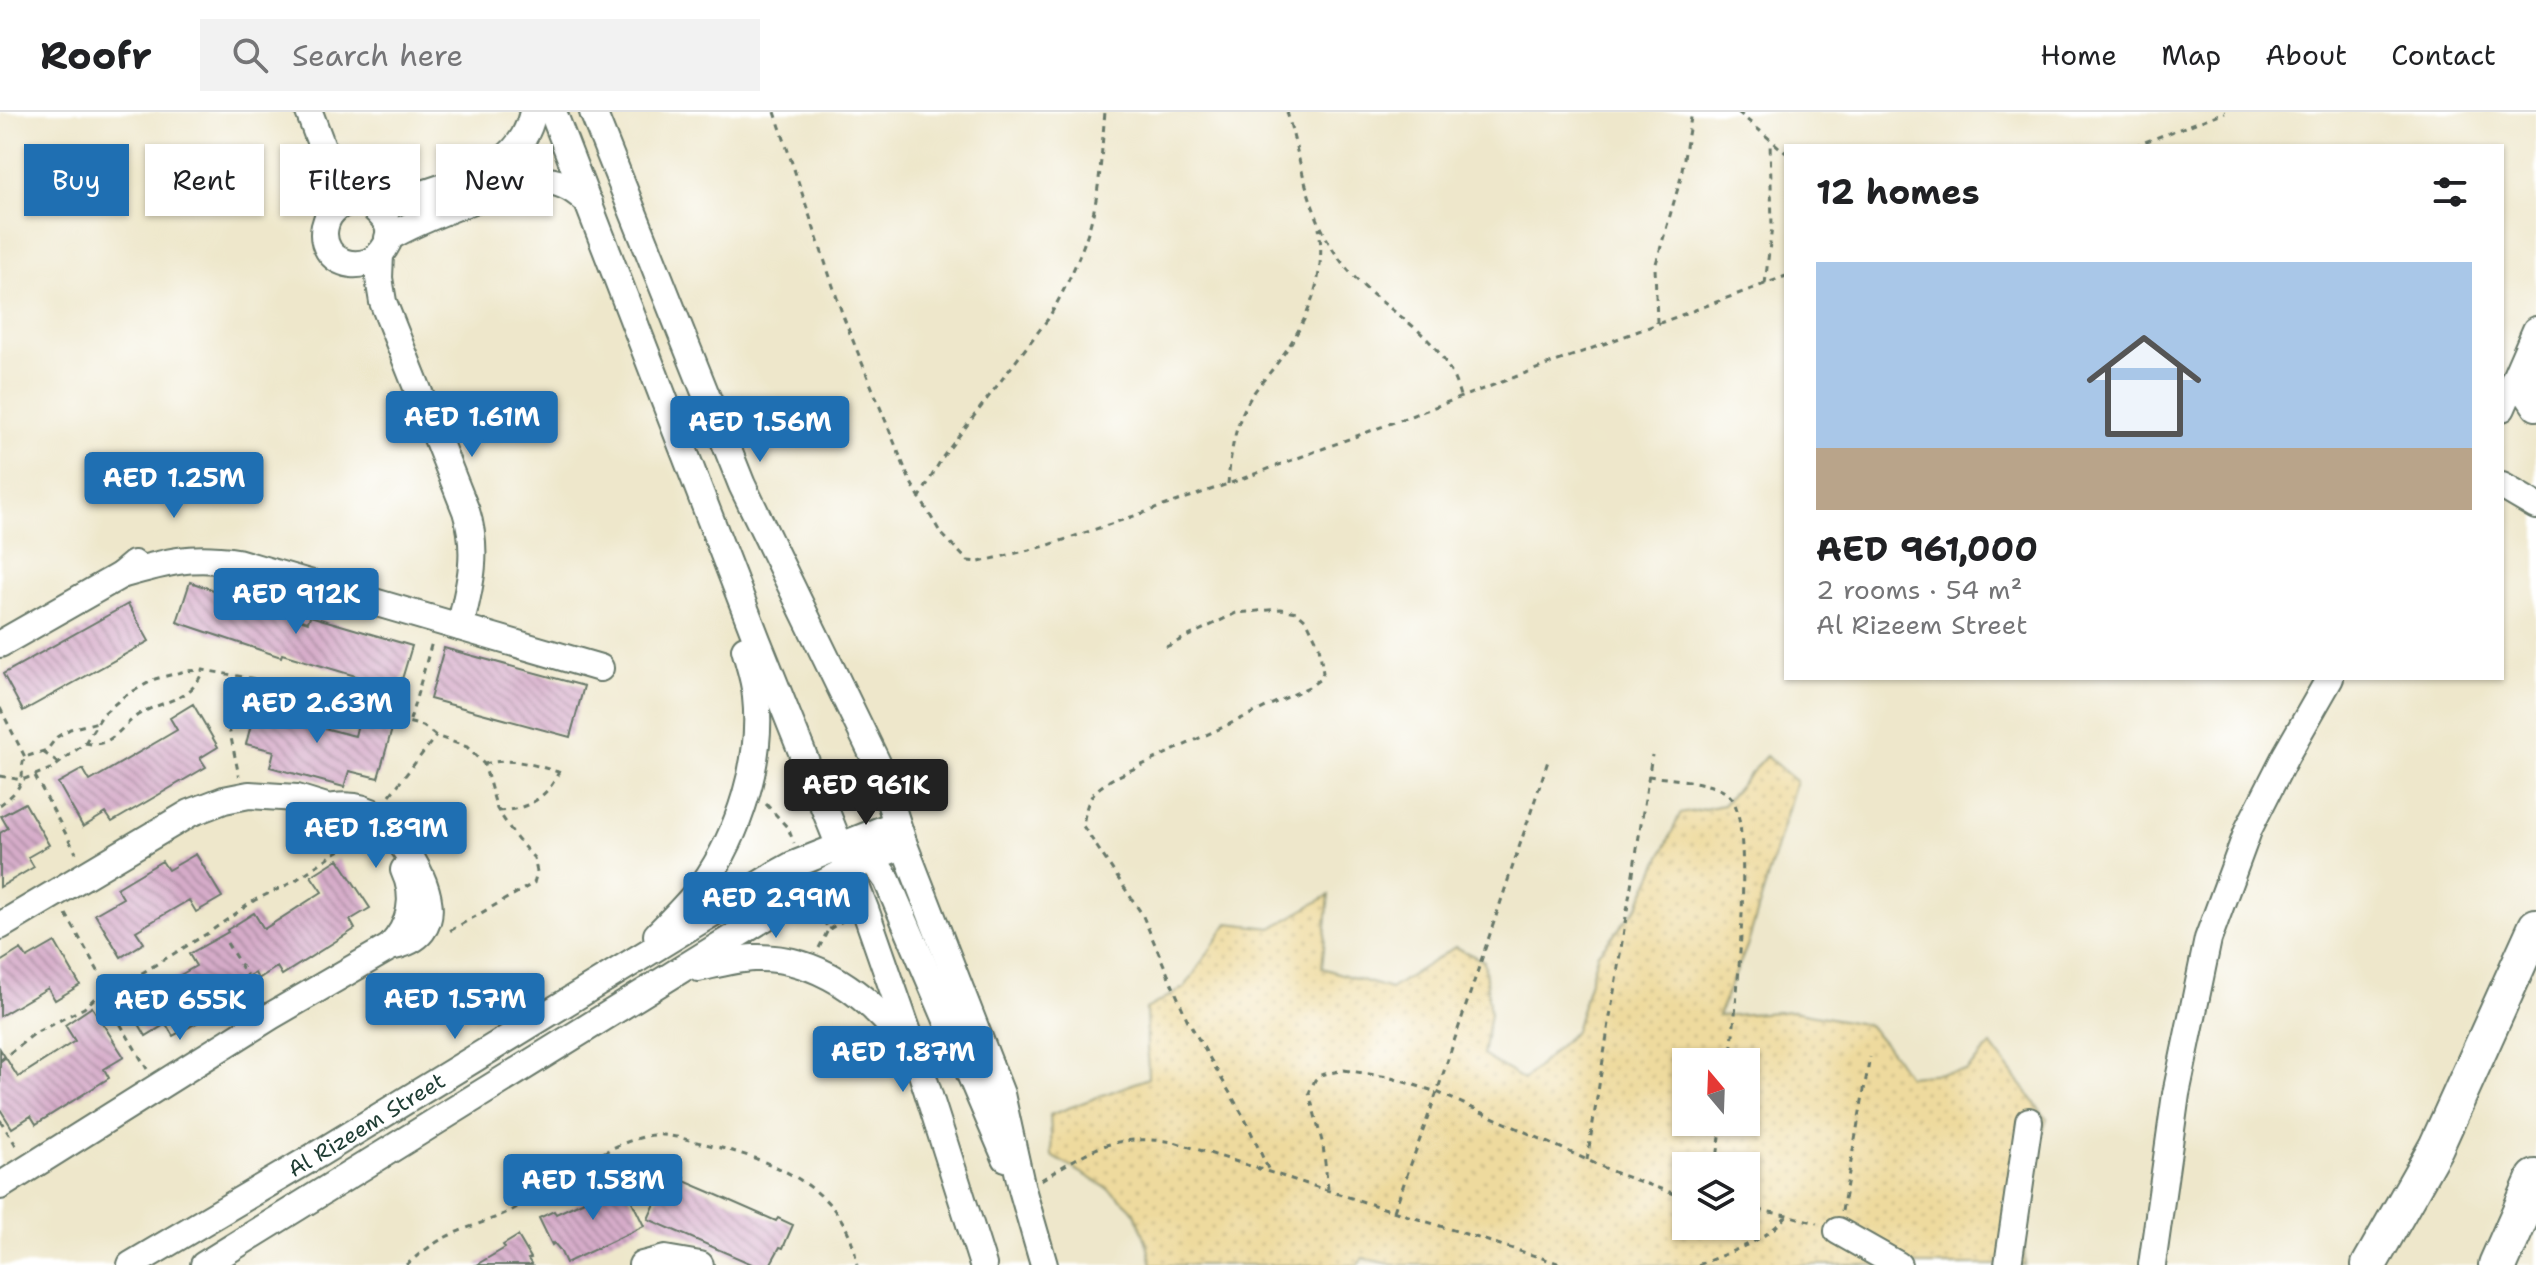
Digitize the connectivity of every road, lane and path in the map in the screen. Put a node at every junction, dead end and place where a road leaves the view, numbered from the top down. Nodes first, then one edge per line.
1 (309, 112) edge
2 (533, 112) edge
3 (553, 112) edge
4 (593, 112) edge
5 (775, 112) edge
6 (1105, 112) edge
7 (1287, 112) edge
8 (1692, 112) edge
9 (1738, 112) edge
10 (2225, 112) edge
11 (1770, 141) junction
12 (321, 144) edge
13 (2139, 144) edge
14 (1784, 152) edge
15 (420, 194) edge
16 (589, 203) junction
17 (382, 216) edge
18 (327, 218) edge
19 (1318, 225) junction
20 (384, 246) junction
21 (346, 263) junction
22 (1784, 277) edge
23 (1765, 284) junction
24 (383, 302) junction
25 (1657, 324) junction
26 (2536, 330) edge
27 (2536, 372) edge
28 (1460, 397) junction
29 (2504, 403) edge
30 (514, 404) dead end
31 (2536, 407) edge
32 (435, 434) junction
33 (1228, 484) junction
34 (2504, 487) edge
35 (919, 499) junction
36 (2536, 506) edge
37 (726, 556) junction
38 (449, 623) junction
39 (0, 644) edge
40 (1166, 647) dead end
41 (600, 668) dead end
42 (203, 670) junction
43 (2329, 680) edge
44 (224, 704) dead end
45 (0, 708) edge
46 (98, 722) junction
47 (410, 722) junction
48 (436, 736) junction
49 (85, 743) junction
50 (43, 752) junction
51 (1652, 755) dead end
52 (25, 757) junction
53 (1549, 758) dead end
54 (59, 764) junction
55 (484, 764) junction
56 (561, 765) dead end
57 (559, 773) junction
58 (0, 776) edge
59 (35, 776) junction
60 (1648, 776) junction
61 (22, 780) junction
62 (240, 783) junction
63 (297, 798) junction
64 (0, 805) edge
65 (498, 811) junction
66 (190, 813) junction
67 (375, 823) junction
68 (900, 834) junction
69 (854, 858) junction
70 (405, 859) junction
71 (88, 874) junction
72 (54, 894) junction
73 (0, 926) edge
74 (2536, 926) edge
75 (418, 935) junction
76 (227, 943) dead end
77 (390, 947) junction
78 (630, 962) junction
79 (679, 972) junction
80 (107, 987) junction
81 (102, 992) junction
82 (271, 1016) junction
83 (1732, 1048) edge
84 (1870, 1057) dead end
85 (0, 1061) edge
86 (918, 1061) junction
87 (157, 1086) junction
88 (1437, 1092) junction
89 (0, 1120) edge
90 (2029, 1121) dead end
91 (1587, 1160) junction
92 (29, 1167) junction
93 (1269, 1171) junction
94 (2536, 1179) edge
95 (0, 1186) edge
96 (1022, 1189) junction
97 (1328, 1189) junction
98 (1672, 1193) edge
99 (1760, 1210) edge
100 (1394, 1211) junction
101 (1787, 1215) junction
102 (1838, 1231) junction
103 (131, 1265) edge
104 (204, 1265) edge
105 (406, 1265) edge
106 (642, 1265) edge
107 (700, 1265) edge
108 (857, 1265) edge
109 (983, 1265) edge
110 (1044, 1265) edge
111 (1564, 1265) edge
112 (1698, 1265) edge
113 (1898, 1265) edge
114 (2008, 1265) edge
115 (2152, 1265) edge
116 (2369, 1265) edge
117 (2498, 1265) edge

1 - 12 street
2 - 15 street
3 - 16 street
4 - 68 street
5 - 35 path
6 - 35 path
7 - 19 path
8 - 25 path
9 - 11 path
10 - 13 path
11 - 14 path
11 - 23 path
16 - 20 street
16 - 37 street
17 - 20 street
18 - 21 street
19 - 28 path
19 - 33 path
20 - 21 street
20 - 24 street
21 - 24 street
22 - 23 path
23 - 25 path
24 - 32 street
25 - 28 path
26 - 29 street
27 - 31 street
28 - 33 path
30 - 32 path
32 - 38 street
33 - 35 path
34 - 36 street
37 - 69 street
37 - 78 street
38 - 39 street
38 - 41 street
38 - 47 path
40 - 93 path
42 - 46 path
42 - 47 path
42 - 49 path
43 - 115 street
44 - 62 path
45 - 52 path
46 - 49 path
46 - 50 path
47 - 48 path
48 - 55 path
48 - 67 path
49 - 54 path
50 - 52 path
50 - 54 path
51 - 60 path
52 - 61 path
53 - 88 path
54 - 59 path
55 - 57 path
55 - 65 path
56 - 57 path
57 - 65 path
58 - 61 path
59 - 61 path
59 - 71 path
60 - 83 path
60 - 91 path
61 - 64 path
62 - 63 street
62 - 66 street
63 - 66 street
63 - 67 street
65 - 75 path
66 - 71 street
67 - 70 street
67 - 80 path
68 - 69 street, Al Rizeem Street
68 - 96 street
69 - 78 street, Al Rizeem Street
69 - 79 street, Al Rizeem Street
69 - 86 street
69 - 96 street
70 - 75 street
70 - 77 street
71 - 72 street
72 - 73 street
72 - 80 path
74 - 116 main road
75 - 77 street
76 - 82 path
77 - 82 street
78 - 103 street, Al Rizeem Street
79 - 86 street
79 - 104 street, Al Rizeem Street
80 - 81 path
81 - 85 path
81 - 87 path
82 - 87 street
84 - 102 path
86 - 109 street
87 - 92 street
88 - 91 path
88 - 97 path
88 - 100 path
89 - 92 path
90 - 114 street
91 - 98 path
92 - 95 street
93 - 96 path
93 - 97 path
94 - 117 highway
96 - 110 street
97 - 100 path
99 - 101 path
100 - 111 path
101 - 102 path
101 - 112 path
102 - 113 street
105 - 108 path
106 - 107 street

